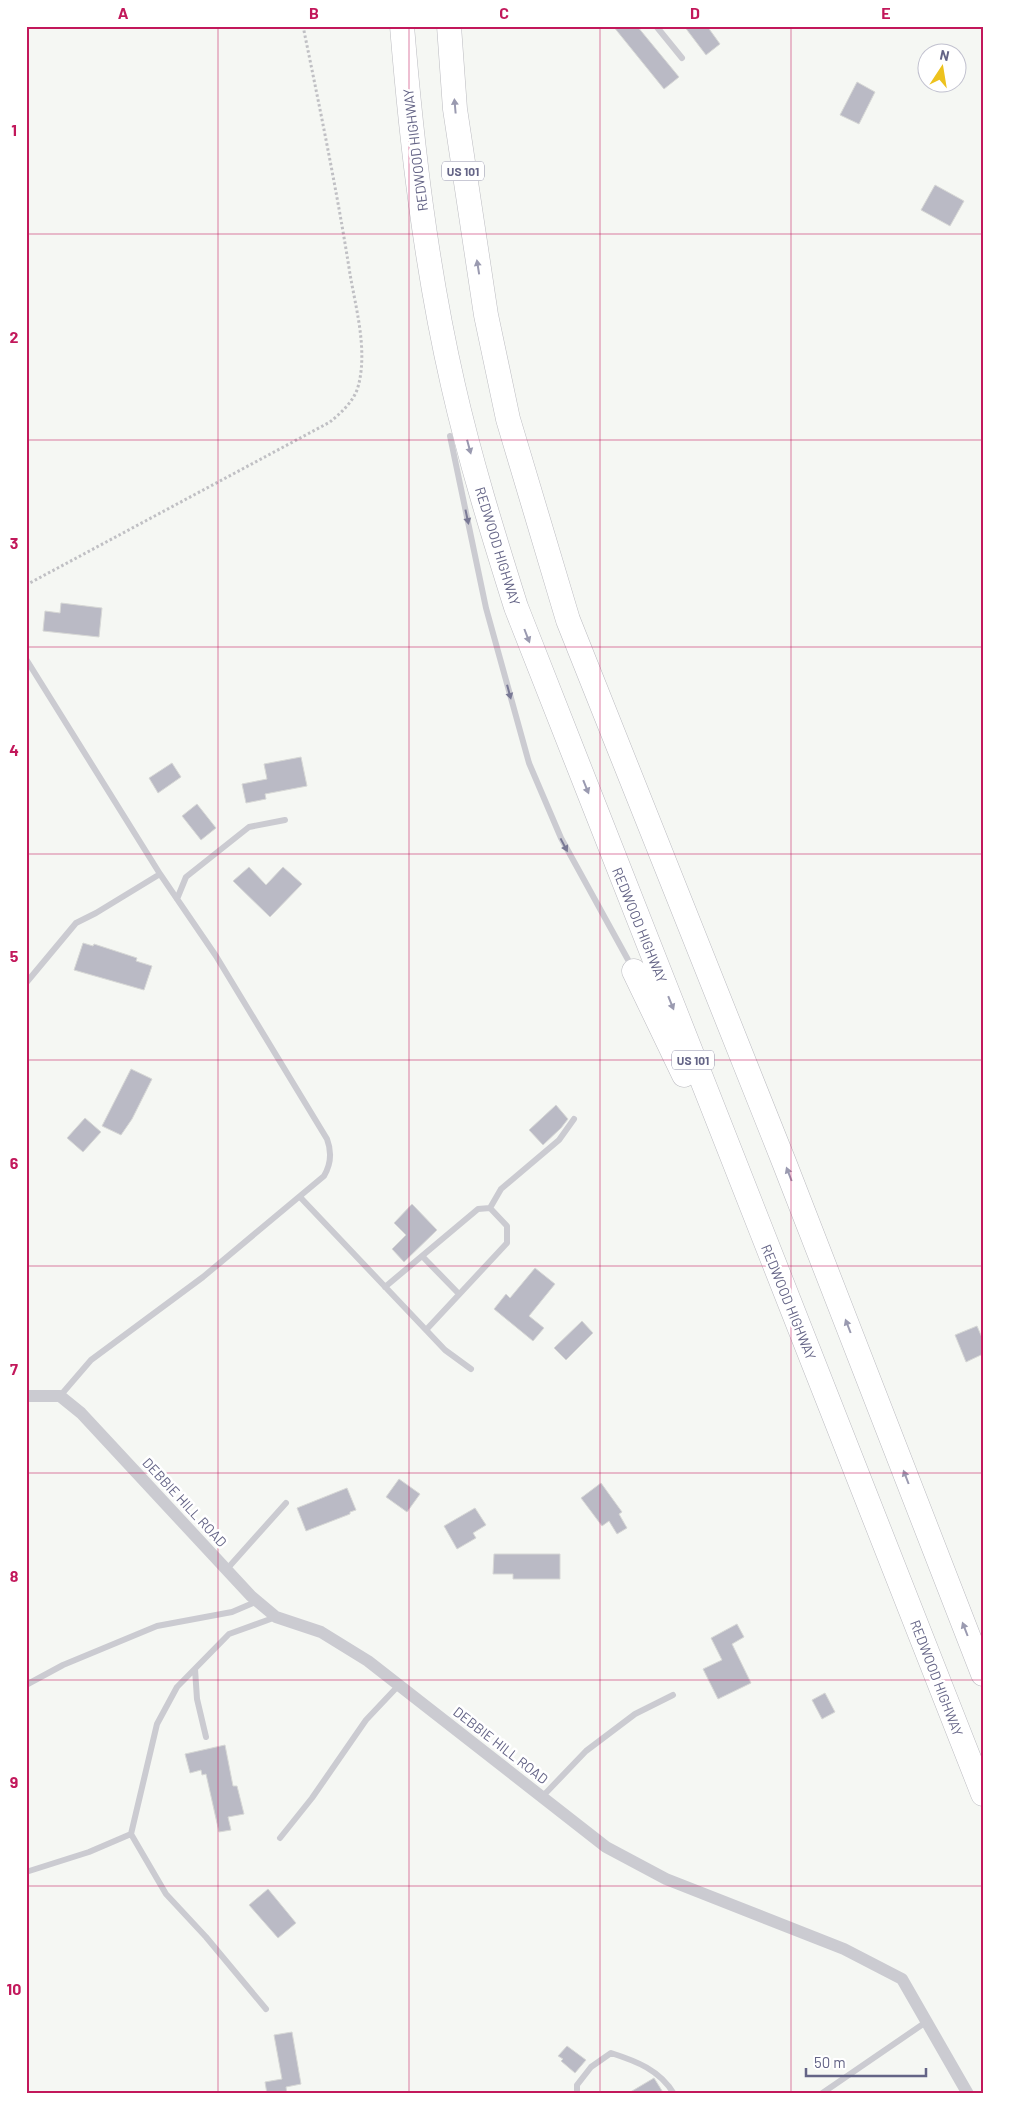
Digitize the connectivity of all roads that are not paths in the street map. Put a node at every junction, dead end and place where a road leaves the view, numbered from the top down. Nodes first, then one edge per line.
1 (402, 26) edge
2 (449, 26) edge
3 (656, 26) edge
4 (682, 58) dead end
5 (439, 314) junction
6 (450, 436) joint
7 (26, 659) edge
8 (285, 820) dead end
9 (160, 874) junction
10 (177, 899) junction
11 (634, 971) joint
12 (26, 983) edge
13 (574, 1120) dead end
14 (300, 1197) junction
15 (490, 1208) junction
16 (422, 1256) junction
17 (782, 1286) junction
18 (385, 1287) junction
19 (459, 1294) junction
20 (426, 1330) junction
21 (471, 1369) dead end
22 (26, 1396) edge
23 (60, 1396) junction
24 (286, 1503) dead end
25 (227, 1569) junction
26 (258, 1601) junction
27 (276, 1617) junction
28 (195, 1669) junction
29 (983, 1674) edge
30 (26, 1685) edge
31 (398, 1685) junction
32 (673, 1695) dead end
33 (206, 1737) dead end
34 (983, 1794) edge
35 (542, 1797) junction
36 (131, 1834) junction
37 (280, 1838) dead end
38 (26, 1872) edge
39 (266, 2009) dead end
40 (926, 2022) junction
41 (577, 2094) edge
42 (674, 2094) edge
43 (821, 2094) edge
44 (968, 2094) edge

1 - 5 highway, REDWOOD HIGHWAY / US 101
29 -> 2 highway, US 101
3 - 4 lane
5 - 6 highway
5 -> 17 highway, REDWOOD HIGHWAY / US 101
6 -> 11 lane
7 - 9 lane
8 - 10 lane
9 - 10 lane
9 - 12 lane
10 - 14 lane
11 - 17 highway
13 - 15 lane
14 - 18 lane
14 - 23 lane
15 - 16 lane
15 - 19 lane
16 - 18 lane
16 - 19 lane
17 - 34 highway, REDWOOD HIGHWAY / US 101
18 - 20 lane
19 - 20 lane
20 - 21 lane
22 - 23 street
23 - 25 street, DEBBIE HILL ROAD
24 - 25 lane
25 - 26 street, DEBBIE HILL ROAD
26 - 27 street, DEBBIE HILL ROAD
26 - 30 lane
27 - 28 lane
27 - 31 street, DEBBIE HILL ROAD
28 - 33 lane
28 - 36 lane
31 - 35 street, DEBBIE HILL ROAD
31 - 37 lane
32 - 35 lane
35 - 40 street, DEBBIE HILL ROAD
36 - 38 lane
36 - 39 lane
40 - 43 lane
40 - 44 street, DEBBIE HILL ROAD
41 - 42 lane

